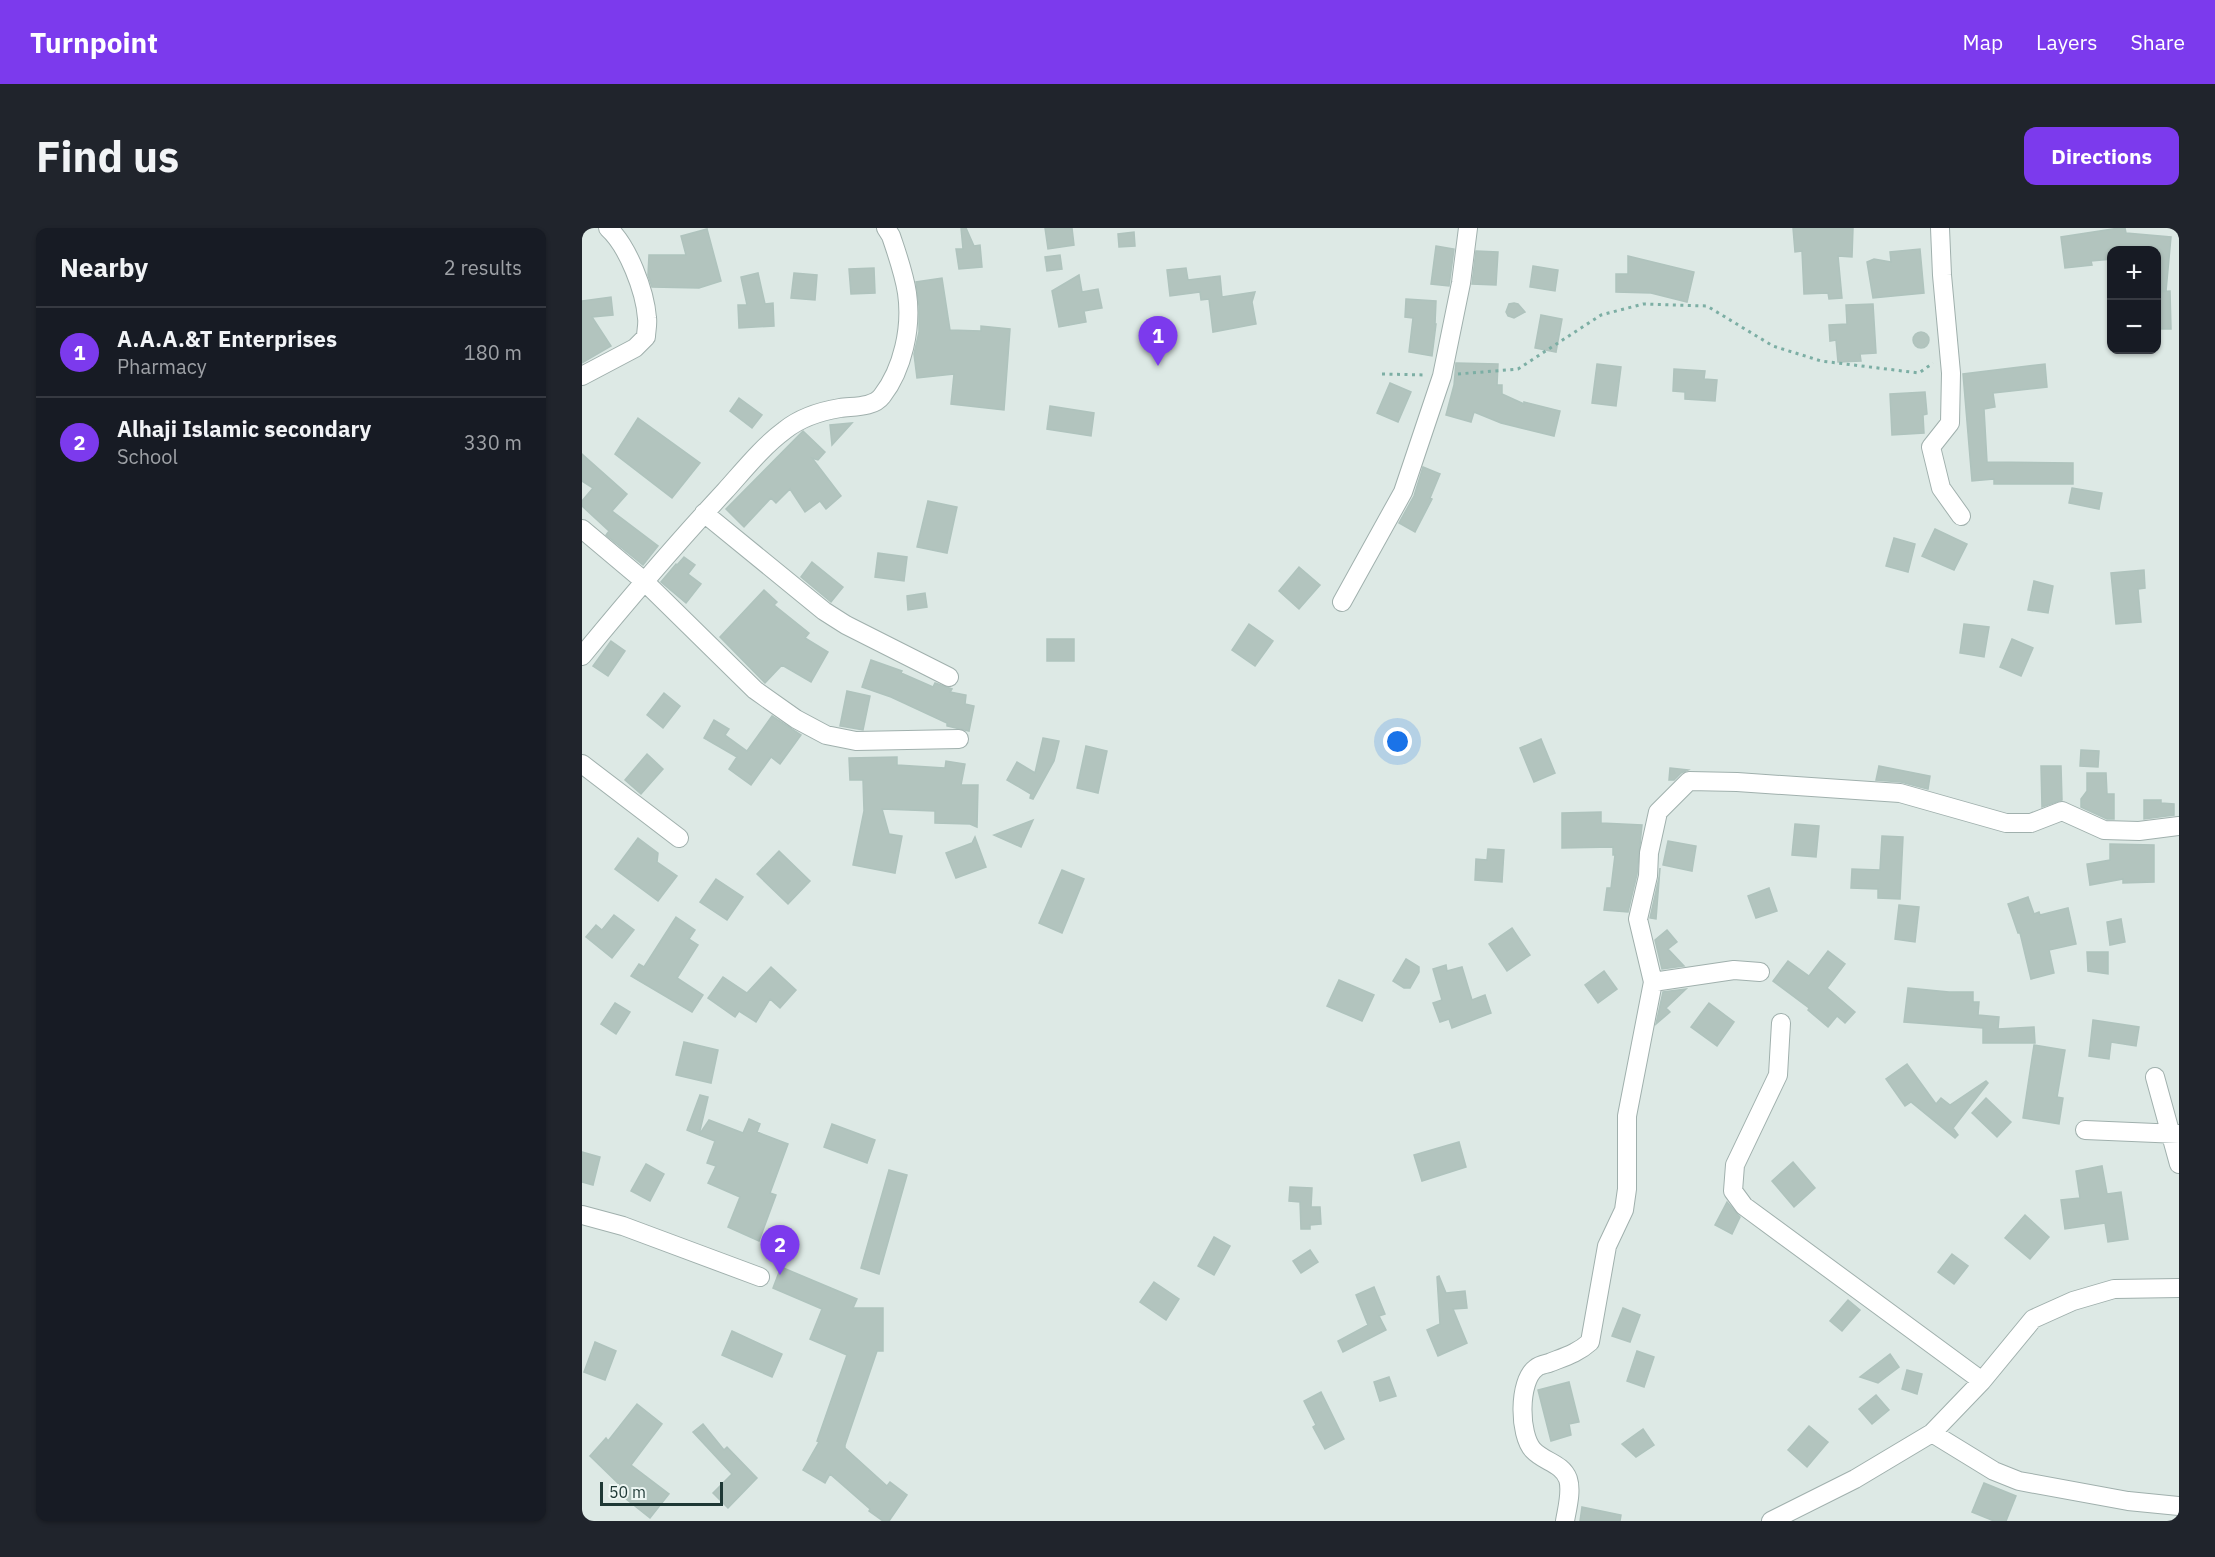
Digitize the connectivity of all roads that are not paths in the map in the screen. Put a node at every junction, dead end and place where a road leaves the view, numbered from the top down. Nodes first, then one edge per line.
1 (608, 228) edge
2 (886, 228) edge
3 (1468, 228) edge
4 (1940, 228) edge
5 (582, 376) edge
6 (704, 513) junction
7 (1961, 516) dead end
8 (582, 529) edge
9 (644, 581) junction
10 (1342, 602) dead end
11 (582, 656) edge
12 (949, 677) dead end
13 (959, 739) dead end
14 (582, 764) edge
15 (2179, 826) edge
16 (679, 838) dead end
17 (1760, 972) dead end
18 (1653, 982) junction
19 (1781, 1023) dead end
20 (2155, 1077) dead end
21 (2085, 1130) dead end
22 (2175, 1134) edge
23 (2179, 1164) edge
24 (582, 1215) edge
25 (760, 1277) dead end
26 (2179, 1288) edge
27 (1982, 1381) junction
28 (1932, 1433) junction
29 (2179, 1506) edge
30 (1797, 1517) edge
31 (1565, 1521) edge
32 (1771, 1521) edge

1 - 5 street
2 - 6 street
3 - 10 street
4 - 7 street
6 - 9 street
6 - 12 street
8 - 9 street
9 - 11 street
9 - 13 street
14 - 16 street
15 - 18 street
17 - 18 street
18 - 31 street
19 - 27 street
20 - 22 street
21 - 22 street
22 - 23 street
24 - 25 street
26 - 27 street
27 - 28 street
28 - 29 street
28 - 30 street
30 - 32 street

